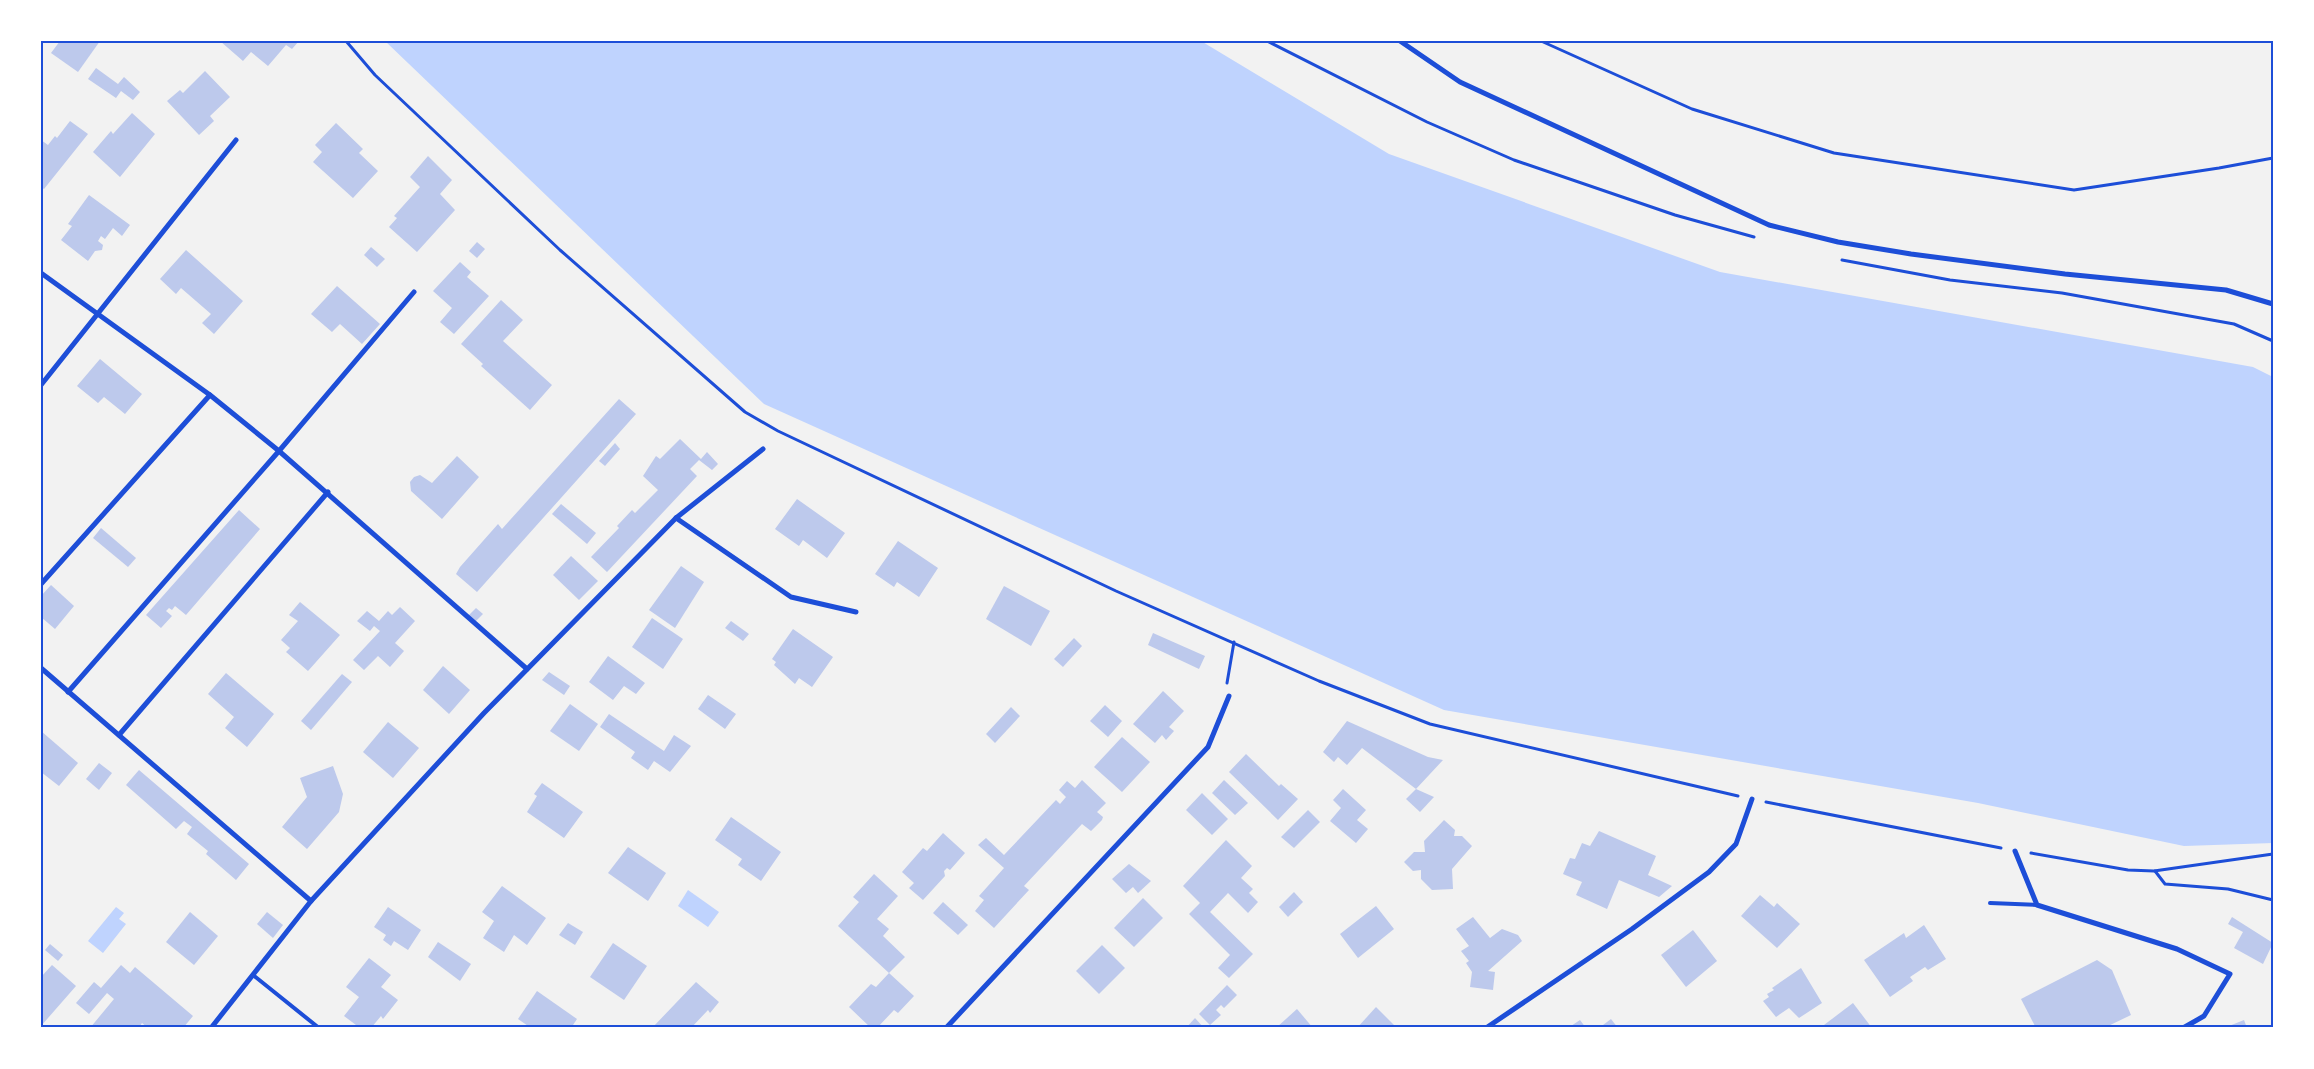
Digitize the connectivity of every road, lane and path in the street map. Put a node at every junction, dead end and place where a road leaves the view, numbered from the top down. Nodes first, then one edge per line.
1 (346, 41) edge
2 (1267, 41) edge
3 (1400, 41) edge
4 (1540, 41) edge
5 (236, 140) dead end
6 (2273, 158) edge
7 (1758, 238) dead end
8 (41, 273) edge
9 (414, 292) dead end
10 (2062, 293) dead end
11 (2273, 304) edge
12 (98, 315) junction
13 (2273, 341) edge
14 (41, 384) edge
15 (210, 395) junction
16 (764, 449) dead end
17 (279, 451) junction
18 (328, 492) junction
19 (676, 518) junction
20 (41, 584) edge
21 (856, 612) dead end
22 (1234, 642) junction
23 (41, 668) edge
24 (527, 669) junction
25 (1226, 678) dead end
26 (68, 692) junction
27 (1229, 696) dead end
28 (119, 735) junction
29 (1752, 799) junction
30 (2015, 851) junction
31 (2273, 854) edge
32 (2154, 871) junction
33 (2273, 900) edge
34 (311, 901) junction
35 (1990, 903) dead end
36 (2037, 905) junction
37 (253, 975) junction
38 (211, 1028) edge
39 (319, 1028) edge
40 (946, 1028) edge
41 (1486, 1028) edge
42 (2183, 1028) edge

1 - 22 path
2 - 7 path
3 - 11 street
4 - 6 path
5 - 12 street
8 - 12 street
9 - 17 street
10 - 13 path
12 - 14 street
12 - 15 street
15 - 17 street
15 - 20 street
16 - 19 street
17 - 18 street
17 - 26 street
18 - 24 street
18 - 28 street
19 - 21 street
19 - 24 street
22 - 25 path
22 - 29 path
23 - 26 street
24 - 34 street
26 - 28 street
27 - 40 street
28 - 34 street
29 - 30 path
29 - 41 street
30 - 32 path
30 - 36 street
31 - 32 path
32 - 33 path
34 - 37 street
35 - 36 lane
36 - 42 street
37 - 38 street
37 - 39 lane

